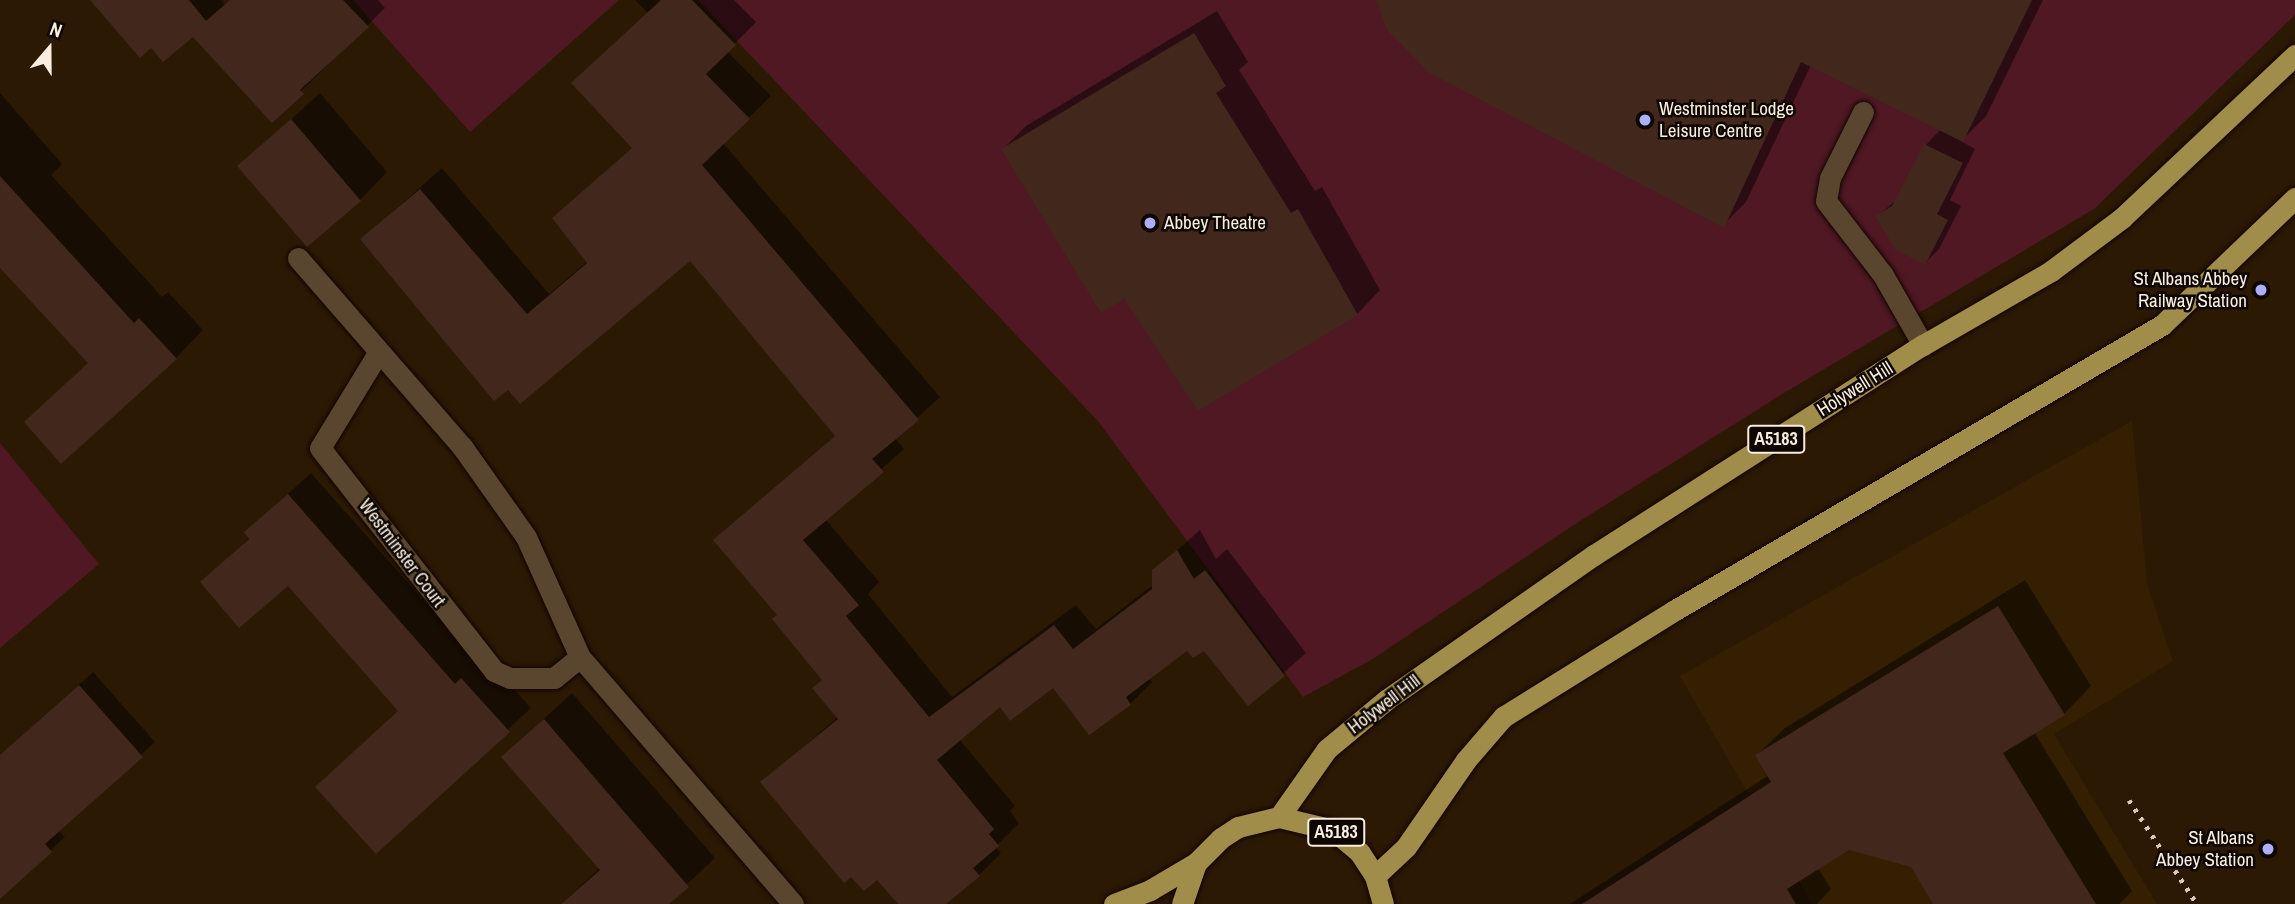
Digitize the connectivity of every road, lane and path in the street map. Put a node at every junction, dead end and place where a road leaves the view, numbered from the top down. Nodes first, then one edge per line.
1 (2291, 68) edge
2 (1863, 111) dead end
3 (2295, 198) edge
4 (298, 258) dead end
5 (1923, 345) junction
6 (378, 353) junction
7 (580, 657) junction
8 (1279, 817) junction
9 (1196, 863) junction
10 (1375, 876) junction
11 (793, 904) edge
12 (1114, 904) edge
13 (1182, 904) edge
14 (1383, 904) edge

1 - 5 main road, Holywell Hill / A5183
2 - 5 street
3 - 10 main road, A5183
4 - 6 street
5 - 8 main road, Holywell Hill / A5183
6 - 7 street
6 - 7 street, Westminster Court
7 - 11 street
8 - 9 main road, A5183
8 - 10 main road, A5183
9 - 12 main road, A5183
9 - 13 main road
10 - 14 main road, A5183

